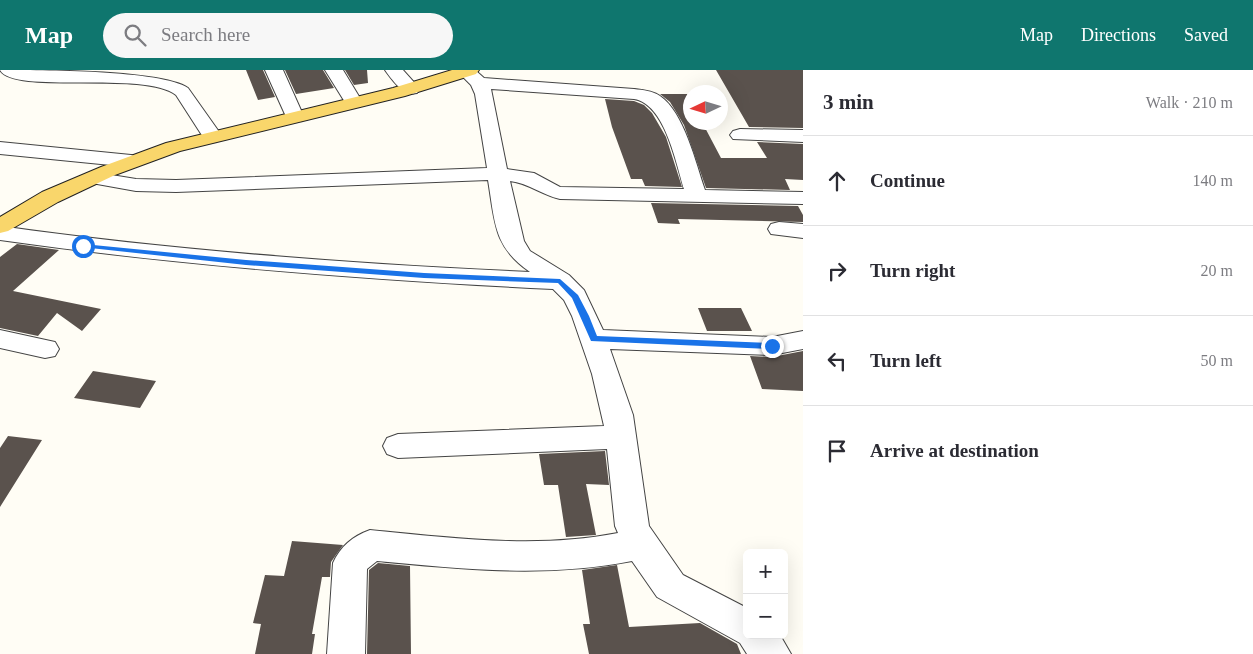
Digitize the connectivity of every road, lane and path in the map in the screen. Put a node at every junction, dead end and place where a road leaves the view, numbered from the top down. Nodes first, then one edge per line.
1 (8, 70) edge
2 (274, 70) edge
3 (334, 70) edge
4 (394, 70) edge
5 (472, 75) edge
6 (0, 80) edge
7 (411, 89) junction
8 (354, 103) junction
9 (295, 117) junction
10 (740, 135) dead end
11 (212, 136) junction
12 (803, 136) edge
13 (0, 148) edge
14 (131, 161) junction
15 (498, 174) junction
16 (93, 178) junction
17 (696, 195) junction
18 (803, 198) edge
19 (0, 226) edge
20 (779, 229) dead end
21 (803, 231) edge
22 (0, 233) edge
23 (560, 281) junction
24 (0, 339) edge
25 (594, 339) junction
26 (803, 340) edge
27 (45, 349) dead end
28 (620, 437) junction
29 (398, 446) dead end
30 (640, 544) junction
31 (743, 626) edge
32 (759, 639) edge
33 (346, 654) edge
34 (772, 654) edge

1 - 6 street
1 - 11 street
2 - 9 street
3 - 8 street
4 - 7 street
5 - 7 main road
5 - 15 street
5 - 17 street
7 - 8 main road
8 - 9 main road
9 - 11 main road
10 - 12 street
11 - 14 main road
13 - 14 street
14 - 16 main road
15 - 16 street
15 - 17 street
15 - 23 street
16 - 19 main road
17 - 18 street
20 - 21 street
22 - 23 street
23 - 25 street
24 - 27 street
25 - 26 street
25 - 28 street
28 - 29 street
28 - 30 street
30 - 31 street
30 - 33 street
32 - 34 street

